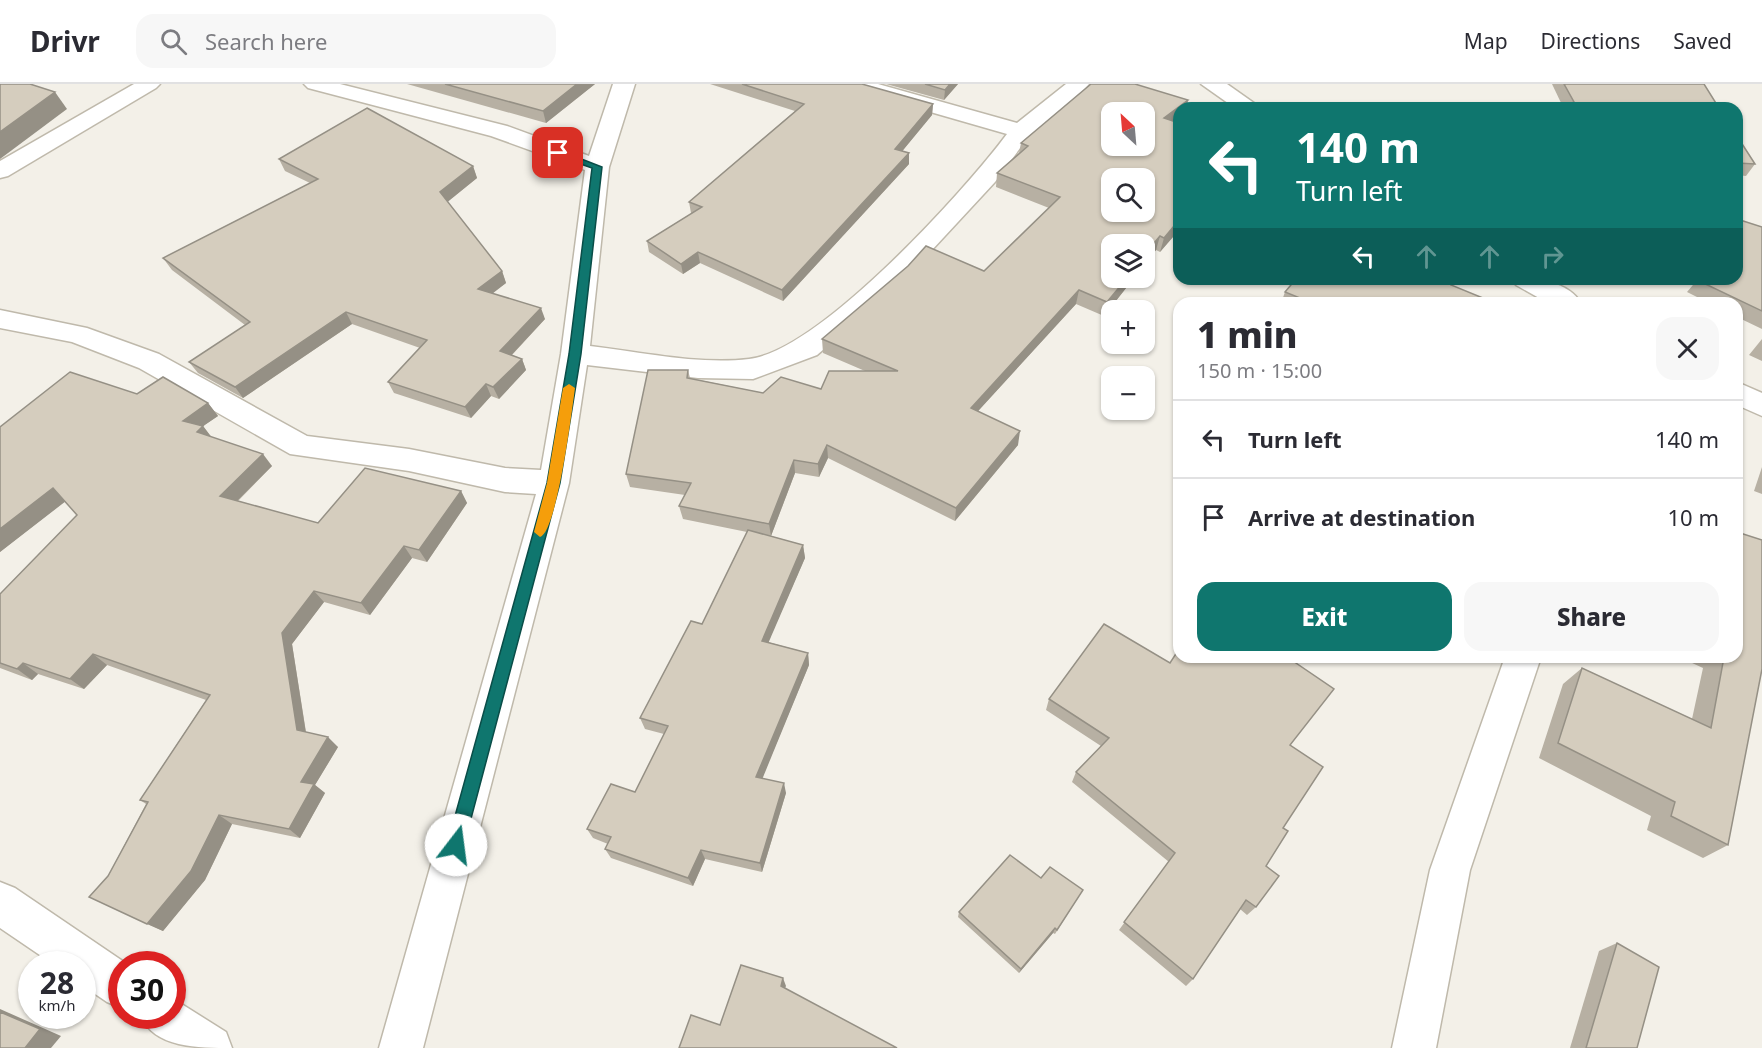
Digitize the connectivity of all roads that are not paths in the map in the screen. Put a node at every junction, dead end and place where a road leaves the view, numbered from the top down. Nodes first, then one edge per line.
1 (149, 84) edge
2 (315, 84) edge
3 (624, 84) edge
4 (854, 84) edge
5 (1078, 84) edge
6 (1212, 84) edge
7 (1240, 102) edge
8 (1021, 131) junction
9 (597, 167) junction
10 (0, 171) edge
11 (1535, 285) edge
12 (1557, 297) edge
13 (0, 319) edge
14 (575, 354) junction
15 (1743, 395) edge
16 (1762, 406) edge
17 (554, 483) junction
18 (1521, 663) edge
19 (0, 903) edge
20 (108, 977) edge
21 (182, 1029) edge
22 (210, 1048) edge
23 (401, 1048) edge
24 (1414, 1048) edge

1 - 10 street
2 - 9 street
3 - 9 street
4 - 8 street
5 - 8 street
6 - 7 street
8 - 14 street
9 - 14 street
11 - 12 street
13 - 17 street
14 - 17 street
15 - 16 street
17 - 23 street
18 - 24 street
19 - 20 street
21 - 22 street

